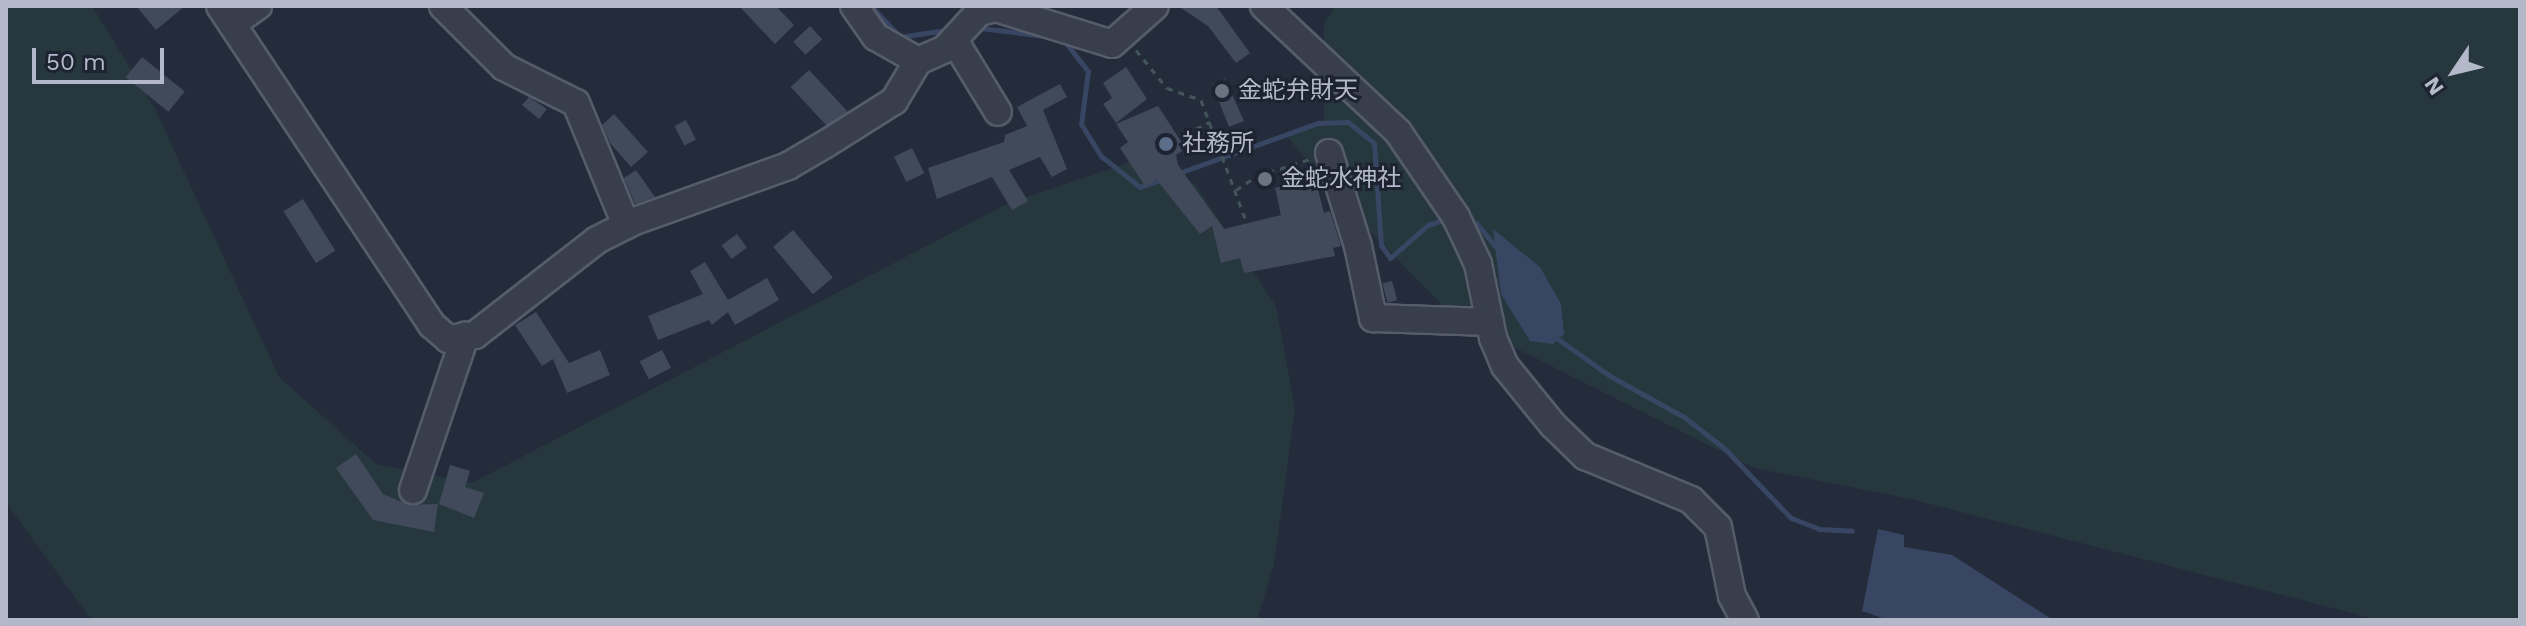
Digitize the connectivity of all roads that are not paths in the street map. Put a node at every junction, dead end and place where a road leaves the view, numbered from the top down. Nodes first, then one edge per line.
1 (258, 6) edge
2 (854, 6) edge
3 (1155, 6) edge
4 (1264, 6) edge
5 (454, 9) edge
6 (226, 15) edge
7 (954, 40) junction
8 (918, 61) junction
9 (998, 112) dead end
10 (1329, 153) road end
11 (626, 225) junction
12 (1490, 322) junction
13 (465, 336) junction
14 (413, 490) dead end
15 (1745, 620) edge

1 - 6 street
2 - 8 street
3 - 7 street
4 - 12 street
5 - 11 street
6 - 13 street
7 - 8 street
7 - 9 street
8 - 11 street
10 - 12 street
11 - 13 street
12 - 15 street
13 - 14 street

